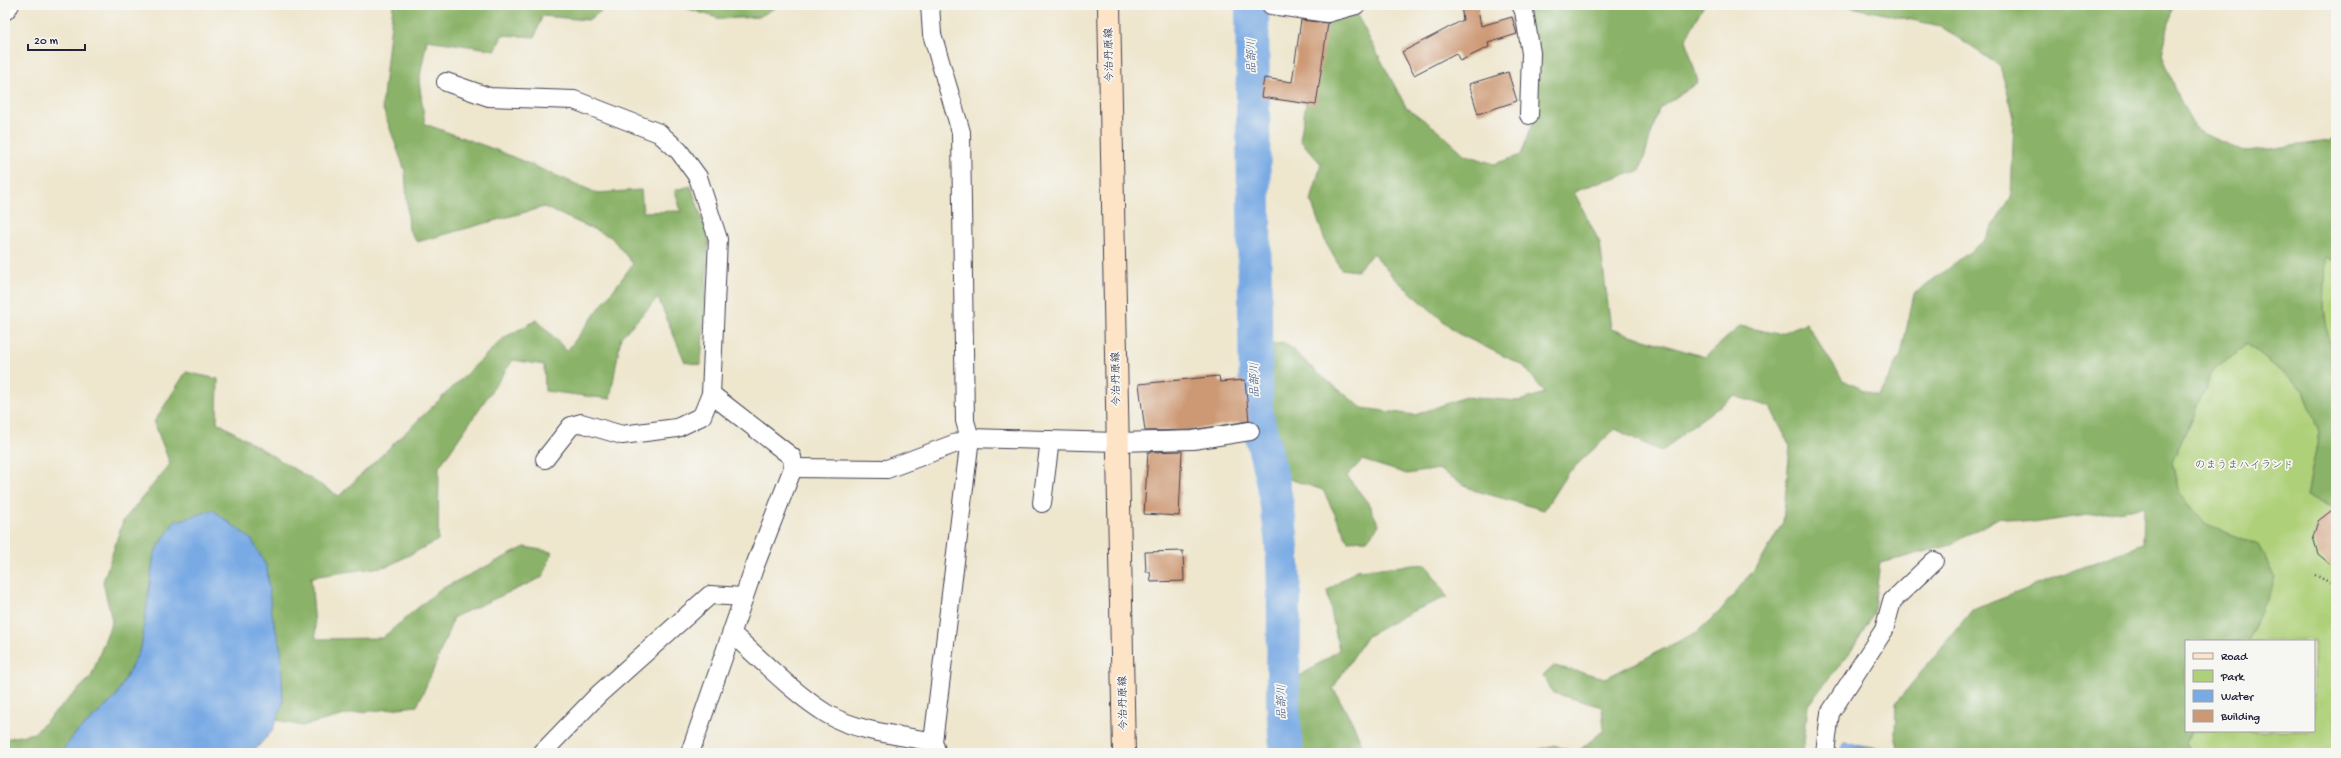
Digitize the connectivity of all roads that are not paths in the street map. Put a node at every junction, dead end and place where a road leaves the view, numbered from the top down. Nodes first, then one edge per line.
1 (10, 5) edge
2 (930, 5) edge
3 (1109, 5) edge
4 (1271, 5) edge
5 (1356, 5) edge
6 (1520, 5) edge
7 (5, 11) edge
8 (446, 82) dead end
9 (1529, 114) dead end
10 (711, 394) junction
11 (1250, 431) dead end
12 (970, 438) junction
13 (1050, 440) junction
14 (1118, 442) junction
15 (545, 459) dead end
16 (793, 468) junction
17 (1042, 503) dead end
18 (1934, 561) dead end
19 (744, 597) junction
20 (732, 634) junction
21 (935, 748) edge
22 (542, 753) edge
23 (690, 753) edge
24 (1124, 753) edge
25 (1825, 753) edge

1 - 7 street
2 - 12 street
3 - 14 main road, 今治丹原線
4 - 5 street
6 - 9 street
8 - 10 street
10 - 15 street
10 - 16 street
11 - 14 street
12 - 13 street
12 - 16 street
12 - 21 street
13 - 14 street
13 - 17 street
14 - 24 main road, 今治丹原線
16 - 19 street
18 - 25 street
19 - 20 street
19 - 22 street
20 - 21 street
20 - 23 street

